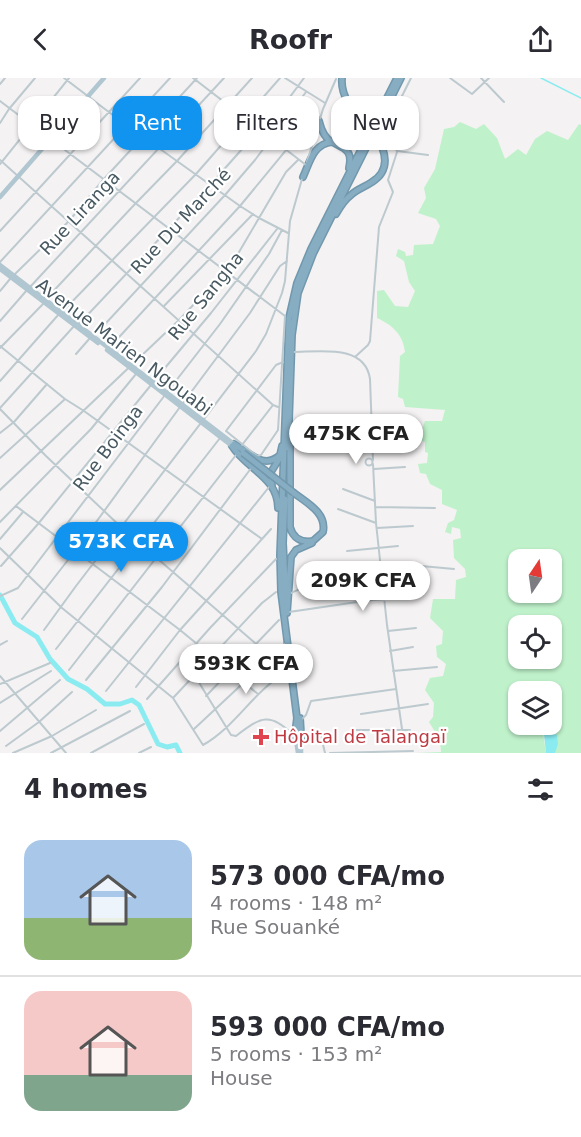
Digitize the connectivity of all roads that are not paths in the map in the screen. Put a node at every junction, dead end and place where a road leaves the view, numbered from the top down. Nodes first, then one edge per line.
1 (5, 78) edge
2 (35, 78) edge
3 (104, 78) edge
4 (140, 78) edge
5 (170, 78) edge
6 (224, 78) edge
7 (252, 78) edge
8 (280, 78) edge
9 (285, 78) edge
10 (304, 78) edge
11 (342, 78) edge
12 (399, 78) edge
13 (411, 78) edge
14 (450, 78) edge
15 (481, 78) edge
16 (489, 78) edge
17 (67, 79) edge
18 (195, 79) edge
19 (336, 79) edge
20 (485, 82) junction
21 (0, 84) edge
22 (297, 87) junction
23 (306, 92) junction
24 (210, 93) junction
25 (53, 96) edge
26 (88, 96) joint
27 (154, 96) edge
28 (179, 96) edge
29 (214, 96) edge
30 (236, 96) edge
31 (264, 96) edge
32 (290, 96) edge
33 (303, 96) edge
34 (0, 101) edge
35 (202, 101) edge
36 (504, 102) dead end
37 (325, 103) junction
38 (100, 105) edge
39 (9, 109) junction
40 (109, 112) junction
41 (112, 114) edge
42 (18, 115) edge
43 (319, 119) joint
44 (214, 120) edge
45 (0, 123) edge
46 (18, 140) edge
47 (112, 141) edge
48 (331, 141) edge
49 (331, 142) edge
50 (41, 150) edge
51 (65, 150) edge
52 (130, 150) edge
53 (156, 150) edge
54 (161, 150) edge
55 (216, 150) edge
56 (241, 150) edge
57 (262, 150) edge
58 (285, 150) joint
59 (310, 150) edge
60 (345, 150) edge
61 (397, 151) junction
62 (70, 154) junction
63 (428, 155) dead end
64 (298, 160) junction
65 (177, 161) junction
66 (1, 162) edge
67 (306, 165) junction
68 (87, 168) junction
69 (195, 174) junction
70 (19, 176) junction
71 (303, 177) junction
72 (103, 180) junction
73 (211, 184) junction
74 (341, 187) junction
75 (118, 190) junction
76 (36, 191) junction
77 (225, 195) junction
78 (0, 197) edge
79 (135, 204) junction
80 (240, 206) junction
81 (52, 207) junction
82 (253, 214) junction
83 (153, 217) junction
84 (259, 218) junction
85 (69, 221) junction
86 (168, 228) junction
87 (277, 228) junction
88 (282, 230) junction
89 (0, 231) edge
90 (81, 233) junction
91 (289, 233) junction
92 (323, 236) junction
93 (182, 239) junction
94 (96, 246) junction
95 (198, 250) junction
96 (113, 260) junction
97 (210, 260) junction
98 (287, 261) junction
99 (0, 265) edge
100 (224, 271) junction
101 (127, 273) junction
102 (12, 276) junction
103 (236, 279) junction
104 (140, 286) junction
105 (246, 287) junction
106 (28, 289) junction
107 (0, 291) edge
108 (155, 298) junction
109 (260, 298) junction
110 (45, 301) junction
111 (164, 306) junction
112 (277, 310) junction
113 (60, 313) junction
114 (179, 320) junction
115 (0, 321) edge
116 (77, 325) junction
117 (194, 333) junction
118 (92, 337) junction
119 (204, 343) junction
120 (0, 347) edge
121 (109, 348) junction
122 (292, 352) junction
123 (76, 354) dead end
124 (218, 356) junction
125 (355, 357) junction
126 (19, 360) junction
127 (282, 362) junction
128 (131, 366) junction
129 (33, 372) junction
130 (138, 373) junction
131 (238, 374) junction
132 (0, 381) edge
133 (153, 382) junction
134 (47, 384) junction
135 (256, 390) junction
136 (166, 393) junction
137 (286, 394) junction
138 (65, 399) junction
139 (182, 405) junction
140 (273, 405) junction
141 (279, 407) junction
142 (0, 409) edge
143 (84, 411) junction
144 (97, 421) junction
145 (202, 421) junction
146 (14, 422) junction
147 (112, 431) junction
148 (0, 433) edge
149 (26, 435) junction
150 (289, 435) junction
151 (220, 437) junction
152 (129, 443) junction
153 (233, 445) junction
154 (242, 445) junction
155 (398, 447) dead end
156 (372, 449) junction
157 (40, 451) junction
158 (242, 453) junction
159 (280, 455) junction
160 (146, 456) junction
161 (0, 458) edge
162 (56, 465) junction
163 (252, 466) junction
164 (405, 467) dead end
165 (374, 469) junction
166 (165, 471) junction
167 (72, 482) junction
168 (184, 484) junction
169 (272, 486) junction
170 (343, 489) dead end
171 (0, 490) edge
172 (88, 496) junction
173 (203, 498) junction
174 (375, 501) junction
175 (16, 506) junction
176 (376, 507) junction
177 (435, 508) dead end
178 (338, 509) dead end
179 (104, 511) junction
180 (220, 511) junction
181 (23, 512) junction
182 (0, 522) edge
183 (376, 523) junction
184 (38, 524) junction
185 (240, 524) junction
186 (413, 525) dead end
187 (122, 527) junction
188 (377, 528) junction
189 (271, 529) dead end
190 (57, 537) junction
191 (0, 539) edge
192 (262, 539) junction
193 (139, 541) junction
194 (312, 542) junction
195 (398, 546) dead end
196 (0, 548) edge
197 (379, 548) junction
198 (75, 551) junction
199 (347, 551) dead end
200 (9, 557) junction
201 (156, 557) junction
202 (276, 559) junction
203 (93, 564) junction
204 (381, 565) junction
205 (1, 566) edge
206 (454, 569) dead end
207 (324, 571) dead end
208 (174, 572) junction
209 (27, 575) junction
210 (382, 576) junction
211 (111, 578) junction
212 (382, 581) junction
213 (189, 586) junction
214 (44, 591) junction
215 (129, 592) junction
216 (279, 592) junction
217 (288, 594) junction
218 (0, 596) edge
219 (402, 598) dead end
220 (385, 599) junction
221 (206, 601) junction
222 (147, 605) junction
223 (62, 608) junction
224 (287, 613) junction
225 (223, 615) junction
226 (164, 618) junction
227 (22, 619) dead end
228 (79, 620) junction
229 (279, 620) dead end
230 (416, 628) dead end
231 (44, 630) dead end
232 (180, 630) junction
233 (238, 630) junction
234 (388, 631) junction
235 (95, 634) junction
236 (8, 641) dead end
237 (196, 644) junction
238 (255, 644) junction
239 (285, 644) dead end
240 (0, 645) edge
241 (413, 647) dead end
242 (111, 648) junction
243 (56, 649) dead end
244 (390, 651) junction
245 (213, 657) junction
246 (128, 662) junction
247 (50, 663) dead end
248 (437, 667) dead end
249 (69, 670) dead end
250 (393, 670) junction
251 (51, 671) dead end
252 (229, 671) junction
253 (288, 671) dead end
254 (0, 676) edge
255 (145, 676) junction
256 (195, 676) junction
257 (60, 680) dead end
258 (86, 680) dead end
259 (5, 682) junction
260 (245, 683) junction
261 (0, 684) edge
262 (136, 687) dead end
263 (158, 687) junction
264 (396, 690) junction
265 (106, 691) dead end
266 (72, 692) dead end
267 (14, 693) junction
268 (259, 695) junction
269 (206, 696) junction
270 (173, 698) junction
271 (147, 699) dead end
272 (0, 703) edge
273 (428, 704) dead end
274 (28, 708) junction
275 (399, 709) junction
276 (96, 710) dead end
277 (215, 710) junction
278 (130, 711) dead end
279 (361, 714) dead end
280 (298, 721) junction
281 (39, 722) junction
282 (144, 724) dead end
283 (226, 728) junction
284 (194, 729) junction
285 (402, 729) junction
286 (355, 730) dead end
287 (410, 730) dead end
288 (0, 731) edge
289 (52, 736) junction
290 (298, 737) junction
291 (6, 746) dead end
292 (151, 747) dead end
293 (62, 748) junction
294 (413, 751) dead end
295 (13, 753) edge
296 (51, 753) edge
297 (66, 753) edge
298 (91, 753) edge
299 (139, 753) edge
300 (300, 753) edge
301 (325, 753) edge
302 (330, 753) edge

1 - 21 street
2 - 39 street
3 - 26 main road
4 - 40 street
5 - 27 street
6 - 24 street, Rue Liranga
7 - 30 street
8 - 31 street
9 - 22 street
10 - 22 street
11 - 92 highway, bridge
12 - 74 highway
12 - 92 highway
13 - 61 street
14 - 20 street
15 - 20 street
16 - 20 street
17 - 25 street
17 - 26 street
18 - 24 street
18 - 28 street
19 - 37 street
20 - 36 street
22 - 23 street
22 - 32 street
23 - 33 street, Rue Du Marché
23 - 37 street
24 - 29 street
24 - 35 street, Rue Liranga
34 - 39 street
37 - 43 street
38 - 40 street
39 - 42 street
39 - 45 street
40 - 41 street
40 - 62 street
43 - 48 highway
44 - 65 street
46 - 66 street
47 - 68 street
49 - 71 highway
50 - 70 main road
51 - 62 street
52 - 72 street
53 - 75 street, Rue Liranga
54 - 65 street
55 - 69 street
56 - 73 street
57 - 77 street, Rue Du Marché
58 - 64 street
58 - 80 street
59 - 67 street
60 - 74 highway
61 - 63 street
61 - 125 street
62 - 68 street
62 - 76 street
64 - 67 street
64 - 84 street
65 - 69 street
65 - 79 street
66 - 70 street
67 - 71 street
68 - 72 street
68 - 81 street
69 - 73 street
69 - 83 street
70 - 76 street
70 - 78 main road
71 - 91 street
72 - 75 street
72 - 85 street
73 - 77 street
73 - 86 street
74 - 137 highway
75 - 79 street
75 - 90 street, Rue Liranga
76 - 81 street
76 - 89 street
77 - 80 street
77 - 93 street, Rue Du Marché
79 - 83 street
79 - 94 street
80 - 82 street
80 - 95 street
81 - 85 street
81 - 99 street
82 - 84 street
82 - 97 street
83 - 86 street
83 - 96 street
84 - 87 street
84 - 100 street
85 - 90 street
85 - 102 street
86 - 93 street
86 - 101 street
87 - 88 street
87 - 103 street, Rue Sangha
88 - 91 street
88 - 105 street, Rue Boinga
90 - 94 street
90 - 106 street, Rue Liranga
91 - 98 street
92 - 122 highway
93 - 95 street
93 - 104 street, Rue Du Marché
94 - 96 street
94 - 110 street
95 - 97 street
95 - 108 street
96 - 101 street
96 - 113 street
97 - 100 street
97 - 111 street
98 - 109 street
98 - 112 street
99 - 102 main road, Avenue Marien Ngouabi
100 - 103 street
100 - 114 street
101 - 104 street
101 - 116 street
102 - 106 main road, Avenue Marien Ngouabi
102 - 107 street
103 - 105 street
103 - 117 street, Rue Sangha
104 - 108 street
104 - 118 street, Rue Du Marché
105 - 109 street
105 - 119 street, Rue Boinga
106 - 110 main road, Avenue Marien Ngouabi
106 - 115 street, Rue Liranga
108 - 111 street
108 - 121 street
109 - 112 street
109 - 124 street
110 - 113 main road, Avenue Marien Ngouabi
110 - 120 street
111 - 114 street
112 - 127 street
112 - 131 street
113 - 116 main road, Avenue Marien Ngouabi
113 - 126 street
114 - 117 street
114 - 128 street
116 - 118 main road, Avenue Marien Ngouabi
116 - 129 street
117 - 119 street
117 - 133 street, Rue Sangha
118 - 121 main road
118 - 123 street, Rue Du Marché
118 - 128 main road, Avenue Marien Ngouabi
119 - 124 street
119 - 136 street, Rue Boinga
120 - 126 street
121 - 128 main road
122 - 125 street
122 - 150 highway
124 - 131 street
124 - 139 street
125 - 156 street
126 - 129 street
126 - 132 street
127 - 135 street
127 - 141 street
128 - 130 main road, Avenue Marien Ngouabi
128 - 133 main road
128 - 143 street
129 - 134 street
129 - 142 street
130 - 133 main road, Avenue Marien Ngouabi
130 - 144 street
131 - 135 street
131 - 145 street
133 - 136 main road, Avenue Marien Ngouabi
133 - 147 street, Rue Sangha
134 - 138 street
134 - 146 street
135 - 140 street
135 - 154 street
136 - 139 main road, Avenue Marien Ngouabi
136 - 152 street, Rue Boinga
137 - 159 highway
137 - 216 highway
138 - 143 street
138 - 149 street
139 - 145 main road, Avenue Marien Ngouabi
139 - 160 street
140 - 141 street
140 - 154 street
141 - 154 street
142 - 146 street
143 - 144 street
143 - 157 street
144 - 147 street
144 - 162 street
145 - 151 main road, Avenue Marien Ngouabi
145 - 153 main road
145 - 166 street
146 - 148 street
146 - 149 street
147 - 152 street
147 - 167 street, Rue Sangha
149 - 157 street
149 - 161 street
150 - 194 highway
150 - 224 highway
151 - 153 main road, Avenue Marien Ngouabi
151 - 168 street
152 - 160 street
152 - 172 street, Rue Boinga
153 - 158 highway
153 - 159 highway
155 - 156 street
156 - 165 street
157 - 162 street
157 - 171 street
158 - 163 highway
158 - 173 street
158 - 194 highway, bridge
159 - 169 highway
160 - 166 street
160 - 179 street
162 - 167 street
162 - 175 street
163 - 169 highway
163 - 180 street
164 - 165 street
165 - 174 street
166 - 168 street
166 - 187 street
167 - 172 street
167 - 184 street, Rue Sangha
168 - 173 street
168 - 193 street
169 - 185 street
169 - 202 highway
170 - 174 street
172 - 179 street
172 - 190 street, Rue Boinga
173 - 180 street
173 - 201 street
174 - 176 street
175 - 181 street
175 - 182 street
176 - 177 street
176 - 183 street
178 - 183 street
179 - 187 street
179 - 198 street
180 - 185 street
180 - 208 street
181 - 184 street
181 - 191 street
183 - 188 street
184 - 190 street
184 - 200 street, Rue Sangha
185 - 192 street
185 - 213 street
186 - 188 street
187 - 193 street
187 - 203 street
188 - 197 street
189 - 192 street
190 - 198 street
190 - 209 street, Rue Boinga
192 - 221 street
193 - 201 street
193 - 211 street
194 - 217 highway
195 - 197 street
196 - 200 street
197 - 199 street
197 - 204 street
198 - 203 street
198 - 214 street
200 - 205 street, Rue Sangha
200 - 209 street
201 - 208 street
201 - 215 street
202 - 216 highway
202 - 225 street
203 - 211 street
203 - 223 street
204 - 206 street
204 - 210 street
207 - 210 street
208 - 213 street
208 - 222 street
209 - 214 street
209 - 218 street, Rue Boinga
210 - 212 street
211 - 215 street
211 - 228 street
212 - 217 street
212 - 220 street
213 - 221 street
213 - 226 street
214 - 223 street
214 - 227 street
215 - 222 street
215 - 235 street
216 - 233 street
216 - 280 highway
217 - 224 highway
219 - 220 street
220 - 224 street
220 - 234 street
221 - 225 street
221 - 232 street
222 - 226 street
222 - 242 street
223 - 228 street
223 - 231 street
224 - 280 highway
225 - 233 street
225 - 237 street
226 - 232 street
226 - 246 street
228 - 235 street
228 - 243 street
229 - 238 street
230 - 234 street
232 - 237 street
232 - 255 street
233 - 238 street
233 - 245 street
234 - 244 street
235 - 242 street
235 - 249 street
236 - 240 street
237 - 245 street
237 - 263 street
238 - 252 street
239 - 260 street
241 - 244 street
242 - 246 street
242 - 258 street
244 - 250 street
245 - 252 street
245 - 256 street
246 - 255 street
246 - 265 street
247 - 259 street
248 - 250 street
250 - 264 street
251 - 267 street
252 - 260 street
252 - 269 street
253 - 268 street
254 - 259 street
255 - 262 street
255 - 263 street
256 - 269 street
256 - 270 street
257 - 274 street
259 - 261 street
259 - 267 street
260 - 268 street
260 - 277 street
263 - 270 street
263 - 271 street
264 - 275 street
264 - 280 street
266 - 281 street
267 - 272 street
267 - 274 street
268 - 283 street
269 - 277 street
270 - 284 street
273 - 275 street
274 - 281 street
274 - 288 street
275 - 279 street
275 - 285 street
276 - 289 street
277 - 283 street
277 - 284 street
278 - 293 street
280 - 290 highway
281 - 289 street
281 - 291 street
282 - 298 street
283 - 284 street
283 - 290 street
285 - 286 street
285 - 287 street
289 - 293 street
289 - 295 street
290 - 300 main road
290 - 301 street
292 - 299 street
293 - 296 street
293 - 297 street
294 - 302 street

